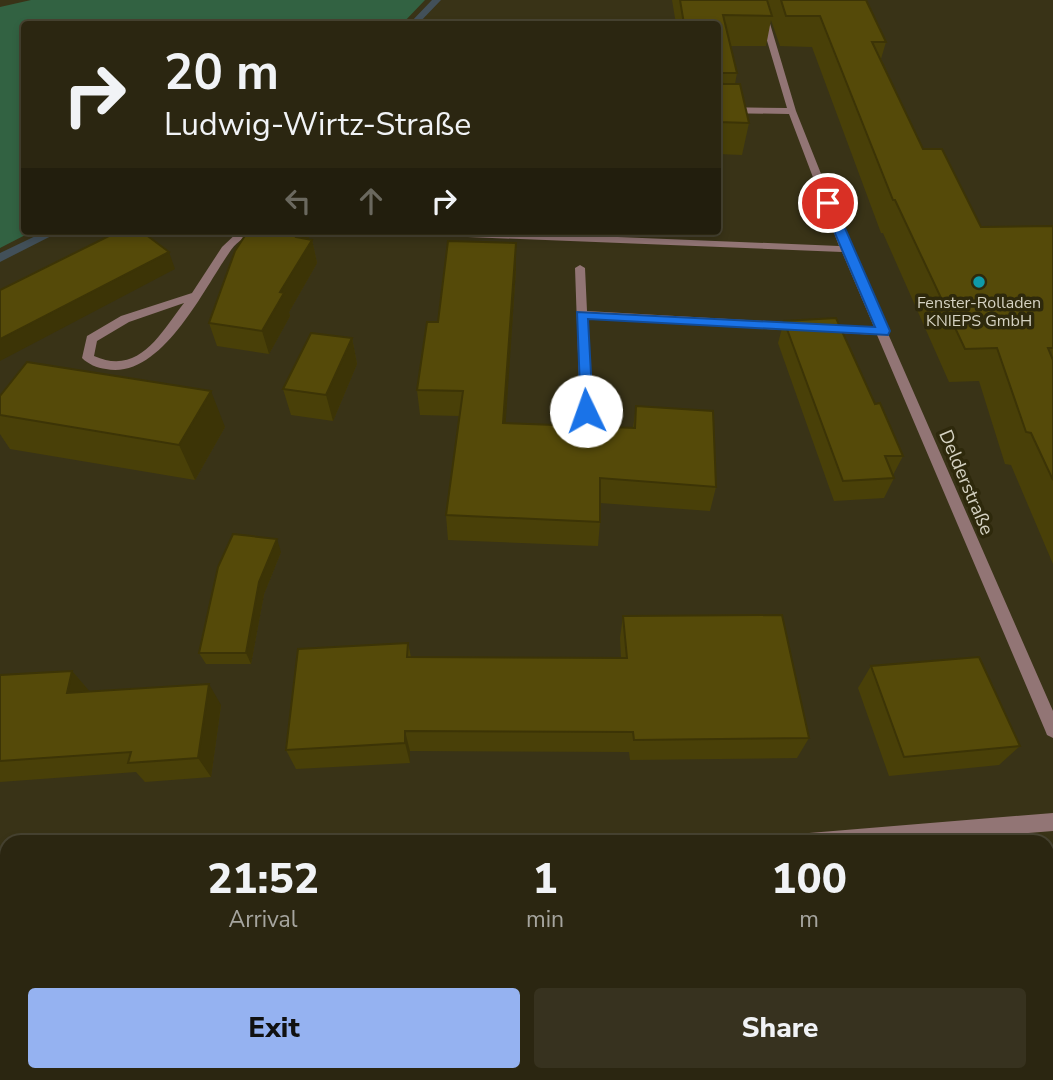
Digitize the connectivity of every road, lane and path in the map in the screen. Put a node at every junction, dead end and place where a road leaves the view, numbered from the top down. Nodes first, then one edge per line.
1 (759, 0) edge
2 (721, 110) edge
3 (792, 111) junction
4 (241, 235) edge
5 (495, 235) edge
6 (846, 249) junction
7 (580, 268) dead end
8 (197, 295) junction
9 (581, 314) junction
10 (883, 331) junction
11 (586, 411) dead end
12 (1053, 730) edge
13 (1053, 822) edge
14 (894, 835) edge

1 - 3 street, Delderstraße
2 - 3 street
3 - 6 street, Delderstraße
4 - 8 street
5 - 6 street
6 - 10 street, Delderstraße
7 - 9 street
8 - 8 street
9 - 10 street
9 - 11 street
10 - 12 street, Delderstraße
13 - 14 street

